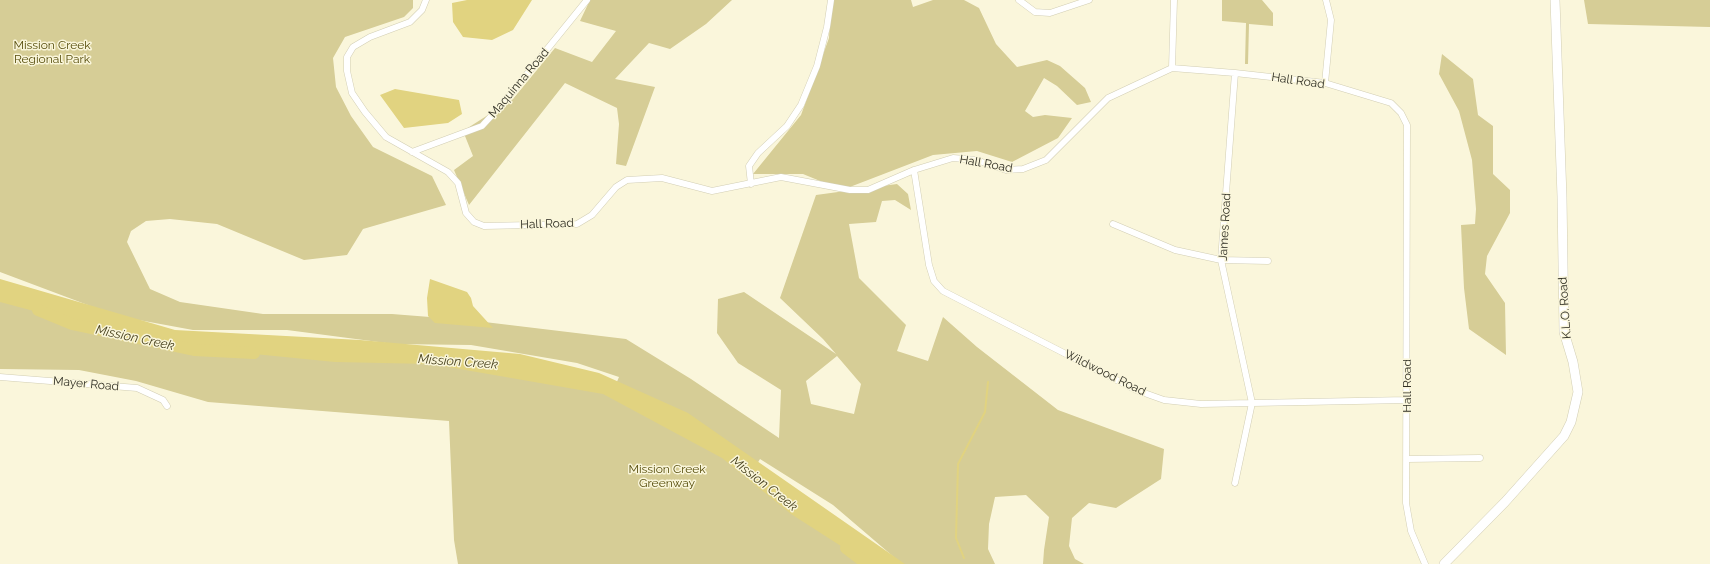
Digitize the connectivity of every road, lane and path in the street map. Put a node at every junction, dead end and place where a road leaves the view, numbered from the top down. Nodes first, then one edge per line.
1 (426, 0) edge
2 (588, 0) edge
3 (832, 0) edge
4 (1018, 0) edge
5 (1089, 0) edge
6 (1174, 0) edge
7 (1326, 0) edge
8 (1555, 0) edge
9 (1172, 68) junction
10 (1235, 73) junction
11 (1325, 83) junction
12 (412, 152) junction
13 (914, 170) junction
14 (751, 184) junction
15 (1113, 224) dead end
16 (1221, 260) junction
17 (1268, 261) dead end
18 (0, 377) edge
19 (1407, 400) junction
20 (1252, 403) junction
21 (167, 406) dead end
22 (1480, 458) dead end
23 (1407, 459) junction
24 (1235, 483) dead end
25 (1425, 564) edge
26 (1444, 564) edge

1 - 12 street, Hall Road
2 - 12 street, Maquinna Road
3 - 14 street
4 - 5 street
6 - 9 street
7 - 11 street
8 - 26 main road, K.L.O. Road
9 - 10 street, Hall Road
9 - 13 street, Hall Road
10 - 11 street, Hall Road
10 - 16 street, James Road
11 - 19 street, Hall Road
12 - 14 street, Hall Road
13 - 14 street, Hall Road
13 - 20 street, Wildwood Road
15 - 16 street
16 - 17 street
16 - 20 street, James Road
18 - 21 street, Mayer Road
19 - 20 street, Wildwood Road
19 - 23 street, Hall Road
20 - 24 street
22 - 23 street
23 - 25 street, Hall Road

